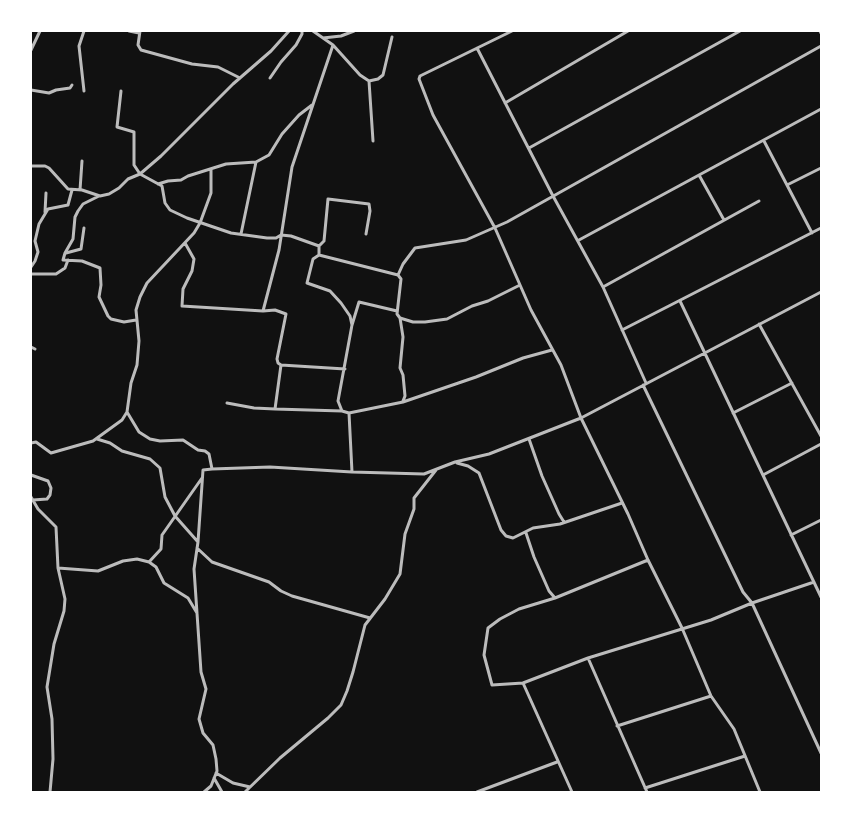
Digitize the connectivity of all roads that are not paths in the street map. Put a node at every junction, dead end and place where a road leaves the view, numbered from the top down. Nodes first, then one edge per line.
1 (40, 31) edge
2 (84, 31) edge
3 (129, 31) edge
4 (289, 31) edge
5 (302, 31) edge
6 (313, 31) edge
7 (354, 31) edge
8 (512, 31) edge
9 (628, 31) edge
10 (740, 31) edge
11 (140, 32) edge
12 (392, 37) dead end
13 (323, 38) junction
14 (333, 45) junction
15 (821, 46) edge
16 (477, 48) junction
17 (31, 50) edge
18 (240, 78) junction
19 (270, 78) dead end
20 (369, 81) junction
21 (72, 85) dead end
22 (31, 90) edge
23 (121, 91) dead end
24 (84, 92) dead end
25 (505, 103) junction
26 (312, 105) junction
27 (821, 109) edge
28 (764, 141) junction
29 (373, 142) dead end
30 (529, 148) junction
31 (82, 161) dead end
32 (256, 162) junction
33 (31, 166) edge
34 (821, 168) edge
35 (211, 169) junction
36 (140, 174) junction
37 (699, 175) junction
38 (158, 184) junction
39 (787, 186) junction
40 (72, 190) junction
41 (80, 190) junction
42 (46, 193) dead end
43 (100, 196) junction
44 (553, 196) junction
45 (759, 201) dead end
46 (46, 212) junction
47 (724, 220) junction
48 (200, 223) junction
49 (84, 228) dead end
50 (495, 228) junction
51 (821, 228) edge
52 (812, 233) junction
53 (241, 234) junction
54 (366, 234) dead end
55 (281, 235) junction
56 (579, 240) junction
57 (185, 243) junction
58 (319, 246) junction
59 (65, 253) junction
60 (319, 255) junction
61 (68, 260) junction
62 (31, 267) edge
63 (31, 274) edge
64 (398, 275) junction
65 (520, 285) junction
66 (603, 287) junction
67 (821, 292) edge
68 (680, 301) junction
69 (264, 311) junction
70 (397, 311) junction
71 (400, 318) junction
72 (136, 320) junction
73 (759, 324) junction
74 (352, 325) junction
75 (622, 330) junction
76 (552, 350) junction
77 (705, 353) junction
78 (281, 365) junction
79 (345, 369) junction
80 (792, 383) junction
81 (645, 384) junction
82 (403, 402) junction
83 (227, 403) dead end
84 (275, 409) junction
85 (342, 411) junction
86 (127, 412) junction
87 (349, 413) junction
88 (733, 413) junction
89 (581, 418) junction
90 (821, 436) edge
91 (98, 439) junction
92 (529, 439) junction
93 (31, 443) edge
94 (821, 444) edge
95 (455, 462) junction
96 (212, 469) junction
97 (437, 470) junction
98 (352, 472) junction
99 (763, 475) junction
100 (31, 476) edge
101 (202, 478) junction
102 (32, 499) edge
103 (622, 503) junction
104 (175, 516) junction
105 (821, 520) edge
106 (564, 522) junction
107 (526, 533) junction
108 (791, 534) junction
109 (198, 542) junction
110 (197, 548) junction
111 (648, 560) junction
112 (150, 562) junction
113 (58, 568) junction
114 (814, 582) junction
115 (821, 597) edge
116 (555, 598) junction
117 (752, 603) junction
118 (198, 614) junction
119 (370, 618) junction
120 (682, 628) junction
121 (588, 658) junction
122 (523, 683) junction
123 (711, 696) junction
124 (617, 726) junction
125 (821, 753) edge
126 (745, 756) junction
127 (558, 762) junction
128 (216, 773) junction
129 (214, 778) junction
130 (250, 787) junction
131 (646, 790) edge
132 (50, 792) edge
133 (204, 792) edge
134 (222, 792) edge
135 (245, 792) edge
136 (477, 792) edge
137 (572, 792) edge
138 (760, 792) edge

1 - 17 street
2 - 24 street
3 - 11 street
4 - 18 street
5 - 19 street
6 - 13 street
7 - 13 street
8 - 16 street
9 - 25 street
10 - 30 street
11 - 18 street
12 - 20 street
13 - 14 street
14 - 20 street
14 - 26 street
15 - 44 street
16 - 25 street
16 - 50 street
18 - 36 street
20 - 29 street
21 - 22 street
23 - 36 street
25 - 30 street
26 - 32 street
26 - 55 street
27 - 28 street
28 - 37 street
28 - 39 street
30 - 44 street
31 - 41 street
32 - 35 street
32 - 53 street
33 - 40 street
34 - 39 street
35 - 38 street
35 - 48 street
36 - 38 street
36 - 43 street
37 - 47 street
37 - 56 street
38 - 48 street
39 - 52 street
40 - 41 street
40 - 46 street
41 - 43 street
42 - 46 street
43 - 59 street
44 - 50 street
44 - 56 street
45 - 47 street
46 - 62 street
47 - 66 street
48 - 53 street
48 - 57 street
49 - 59 street
50 - 64 street
50 - 65 street
51 - 52 street
52 - 68 street
53 - 55 street
54 - 58 street
55 - 58 street
55 - 69 street
56 - 66 street
57 - 69 street
57 - 72 street
58 - 60 street
59 - 61 street
60 - 64 street
60 - 74 street
61 - 63 street
61 - 72 street
64 - 70 street
65 - 71 street
65 - 76 street
66 - 75 street
67 - 73 street
68 - 75 street
68 - 77 street
69 - 78 street
70 - 71 street
70 - 74 street
71 - 82 street
72 - 86 street
73 - 77 street
73 - 80 street
74 - 79 street
75 - 81 street
76 - 82 street
76 - 89 street
77 - 81 street
77 - 88 street
78 - 79 street
78 - 84 street
79 - 85 street
80 - 88 street
80 - 90 street
81 - 89 street
81 - 117 street
82 - 87 street
83 - 84 street
84 - 85 street
85 - 87 street
86 - 91 street
86 - 96 street
87 - 98 street
88 - 99 street
89 - 92 street
89 - 103 street
91 - 93 street
91 - 104 street
92 - 95 street
92 - 106 street
94 - 99 street
95 - 97 street
95 - 107 street
96 - 98 street
96 - 101 street
97 - 98 street
97 - 119 street
99 - 108 street
100 - 102 street
101 - 104 street
101 - 109 street
102 - 113 street
103 - 106 street
103 - 111 street
104 - 109 street
104 - 112 street
105 - 108 street
106 - 107 street
107 - 116 street
108 - 114 street
109 - 110 street
110 - 118 street
110 - 119 street
111 - 116 street
111 - 120 street
112 - 113 street
112 - 118 street
113 - 132 street
114 - 115 street
114 - 117 street
116 - 122 street
117 - 120 street
117 - 125 street
118 - 128 street
119 - 130 street
120 - 121 street
120 - 123 street
121 - 122 street
121 - 124 street
122 - 127 street
123 - 124 street
123 - 126 street
124 - 131 street
126 - 131 street
126 - 138 street
127 - 136 street
127 - 137 street
128 - 129 street
128 - 130 street
129 - 133 street
129 - 134 street
130 - 135 street

